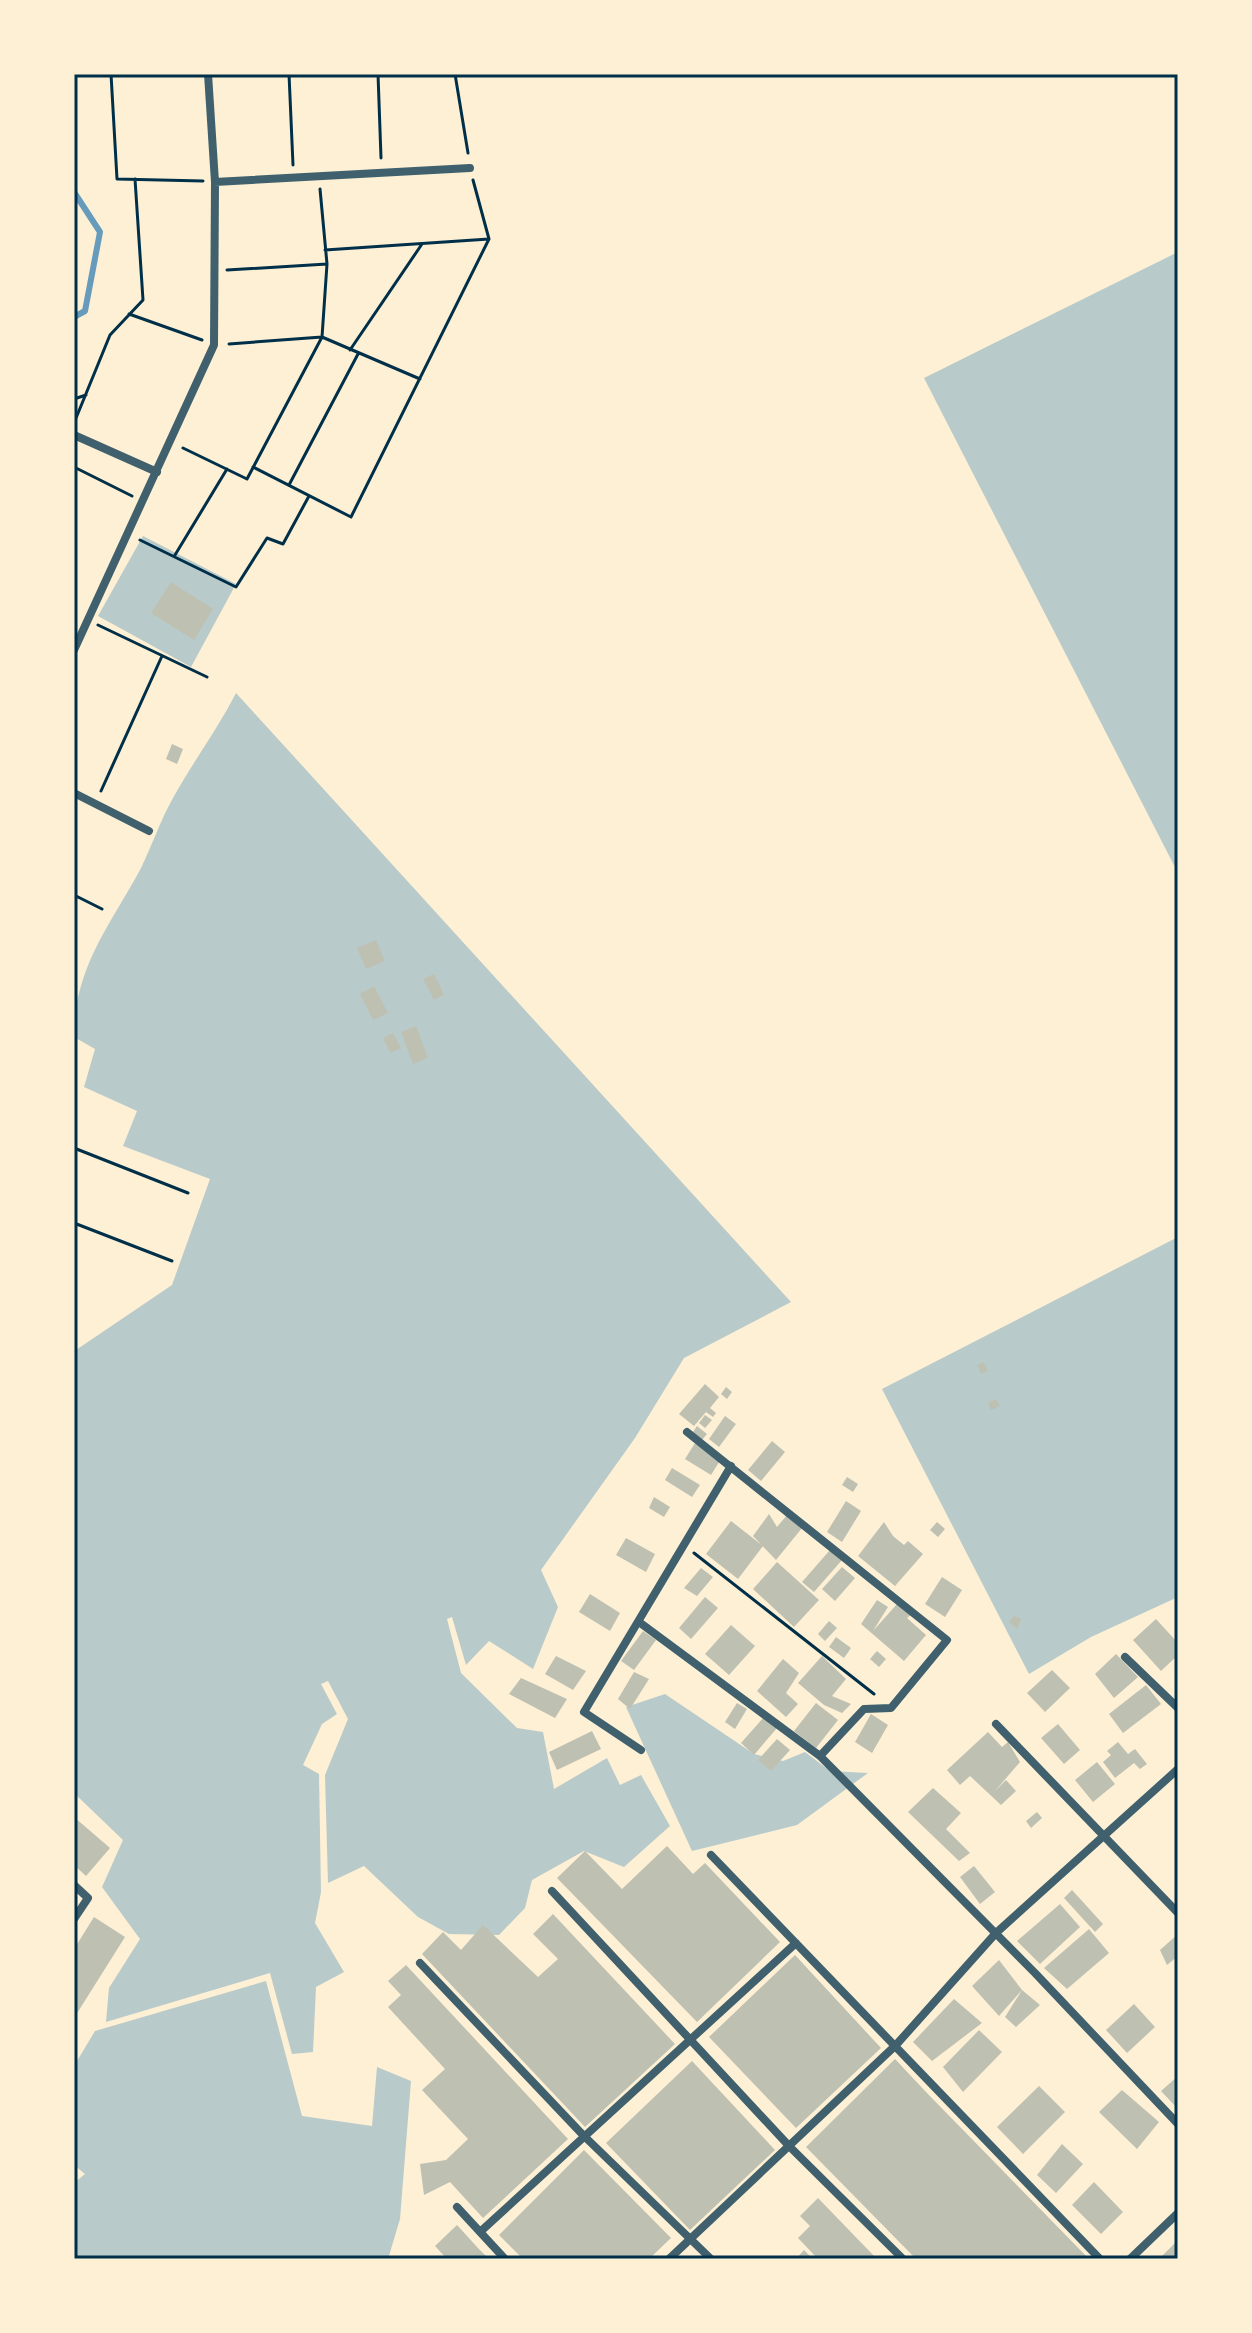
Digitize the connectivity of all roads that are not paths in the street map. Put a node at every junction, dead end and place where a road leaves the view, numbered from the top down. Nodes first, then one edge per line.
1 (208, 74) edge
2 (470, 168) road end
3 (215, 182) junction
4 (74, 435) edge
5 (157, 472) junction
6 (74, 650) edge
7 (74, 793) edge
8 (149, 831) dead end
9 (687, 1432) dead end
10 (731, 1466) junction
11 (639, 1622) junction
12 (1125, 1657) dead end
13 (1178, 1708) edge
14 (996, 1724) dead end
15 (641, 1750) dead end
16 (820, 1756) junction
17 (1178, 1769) edge
18 (1104, 1837) junction
19 (711, 1855) dead end
20 (74, 1885) edge
21 (552, 1891) dead end
22 (1178, 1913) edge
23 (74, 1919) edge
24 (996, 1933) junction
25 (796, 1943) junction
26 (420, 1963) dead end
27 (691, 2039) junction
28 (896, 2045) junction
29 (1178, 2124) edge
30 (583, 2135) junction
31 (790, 2147) junction
32 (457, 2207) dead end
33 (1178, 2213) edge
34 (480, 2232) junction
35 (690, 2237) junction
36 (505, 2259) edge
37 (669, 2259) edge
38 (711, 2259) edge
39 (903, 2259) edge
40 (1100, 2259) edge
41 (1130, 2259) edge

1 - 3 street
2 - 3 street
3 - 5 street
4 - 5 street
5 - 6 street
7 - 8 street
9 - 10 street
10 - 11 street
10 - 16 street
11 - 15 street
11 - 16 street
12 - 13 street
14 - 18 street
16 - 24 street
17 - 18 street
18 - 22 street
18 - 24 street
19 - 25 street
20 - 23 street
21 - 27 street
24 - 28 street
24 - 29 street
25 - 27 street
25 - 28 street
26 - 30 street
27 - 30 street
27 - 31 street
28 - 31 street
28 - 40 street
30 - 34 street
30 - 35 street
31 - 35 street
31 - 39 street
32 - 34 street
33 - 41 street
34 - 36 street
35 - 37 street
35 - 38 street

